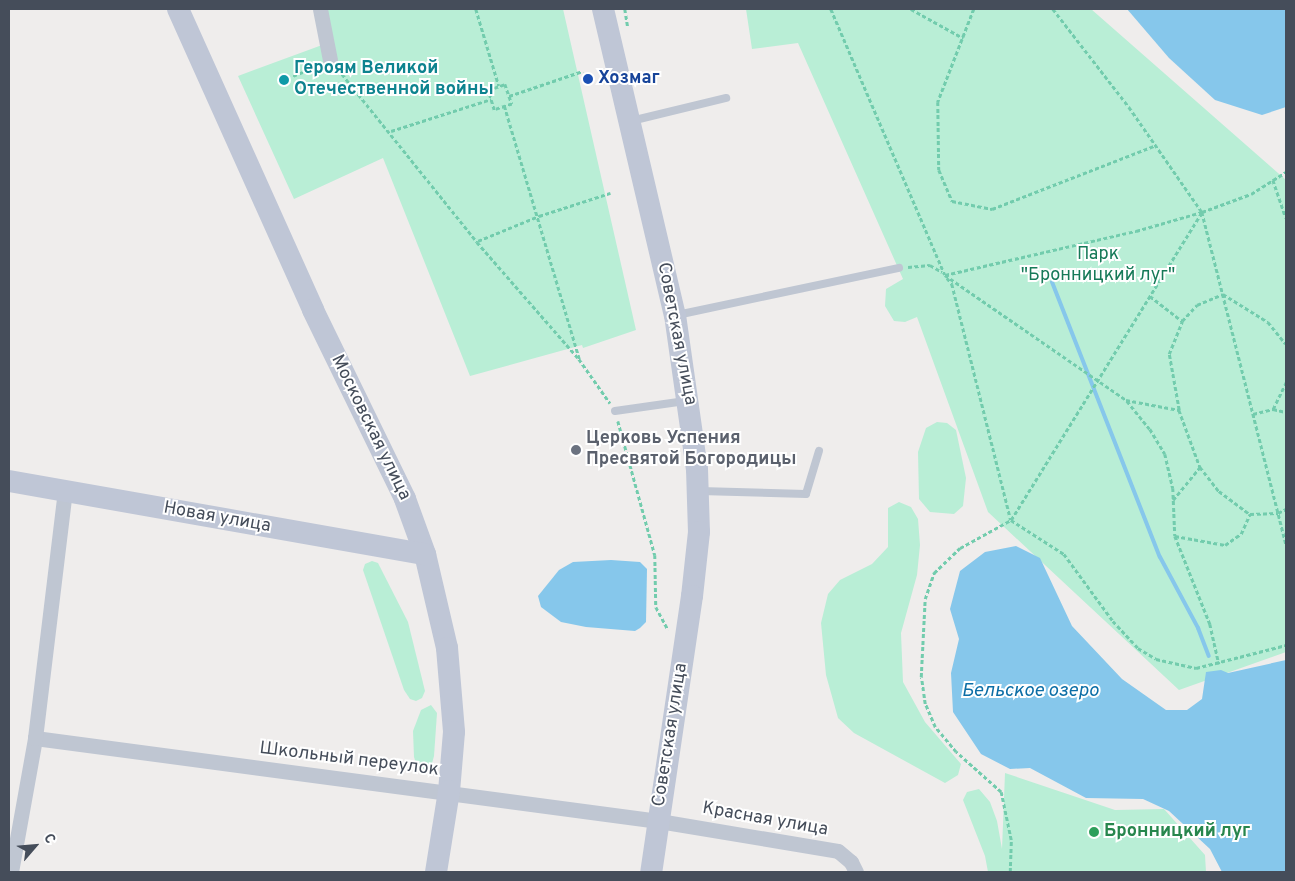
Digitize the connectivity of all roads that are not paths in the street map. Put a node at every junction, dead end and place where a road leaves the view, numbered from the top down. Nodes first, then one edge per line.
1 (178, 9) edge
2 (320, 9) edge
3 (603, 9) edge
4 (330, 60) road end
5 (726, 98) dead end
6 (630, 121) junction
7 (899, 268) road end
8 (675, 315) junction
9 (689, 400) junction
10 (615, 411) road end
11 (819, 451) dead end
12 (9, 481) edge
13 (64, 491) junction
14 (698, 491) junction
15 (425, 554) junction
16 (35, 738) junction
17 (449, 791) junction
18 (658, 821) junction
19 (11, 872) edge
20 (436, 872) edge
21 (651, 872) edge
22 (856, 872) edge

1 - 15 street, Московская улица
2 - 4 street
3 - 6 street, Советская улица
5 - 6 lane
6 - 8 street, Советская улица
7 - 8 lane
8 - 9 street, Советская улица
9 - 10 lane
9 - 14 street, Советская улица
11 - 14 lane
12 - 13 street, Новая улица
13 - 15 street, Новая улица
13 - 16 street
14 - 18 street, Советская улица
15 - 17 street, Московская улица
16 - 17 street, Школьный переулок
16 - 19 street
17 - 18 street, Школьный переулок
17 - 20 street, Московская улица
18 - 21 street, Советская улица
18 - 22 street, Красная улица

